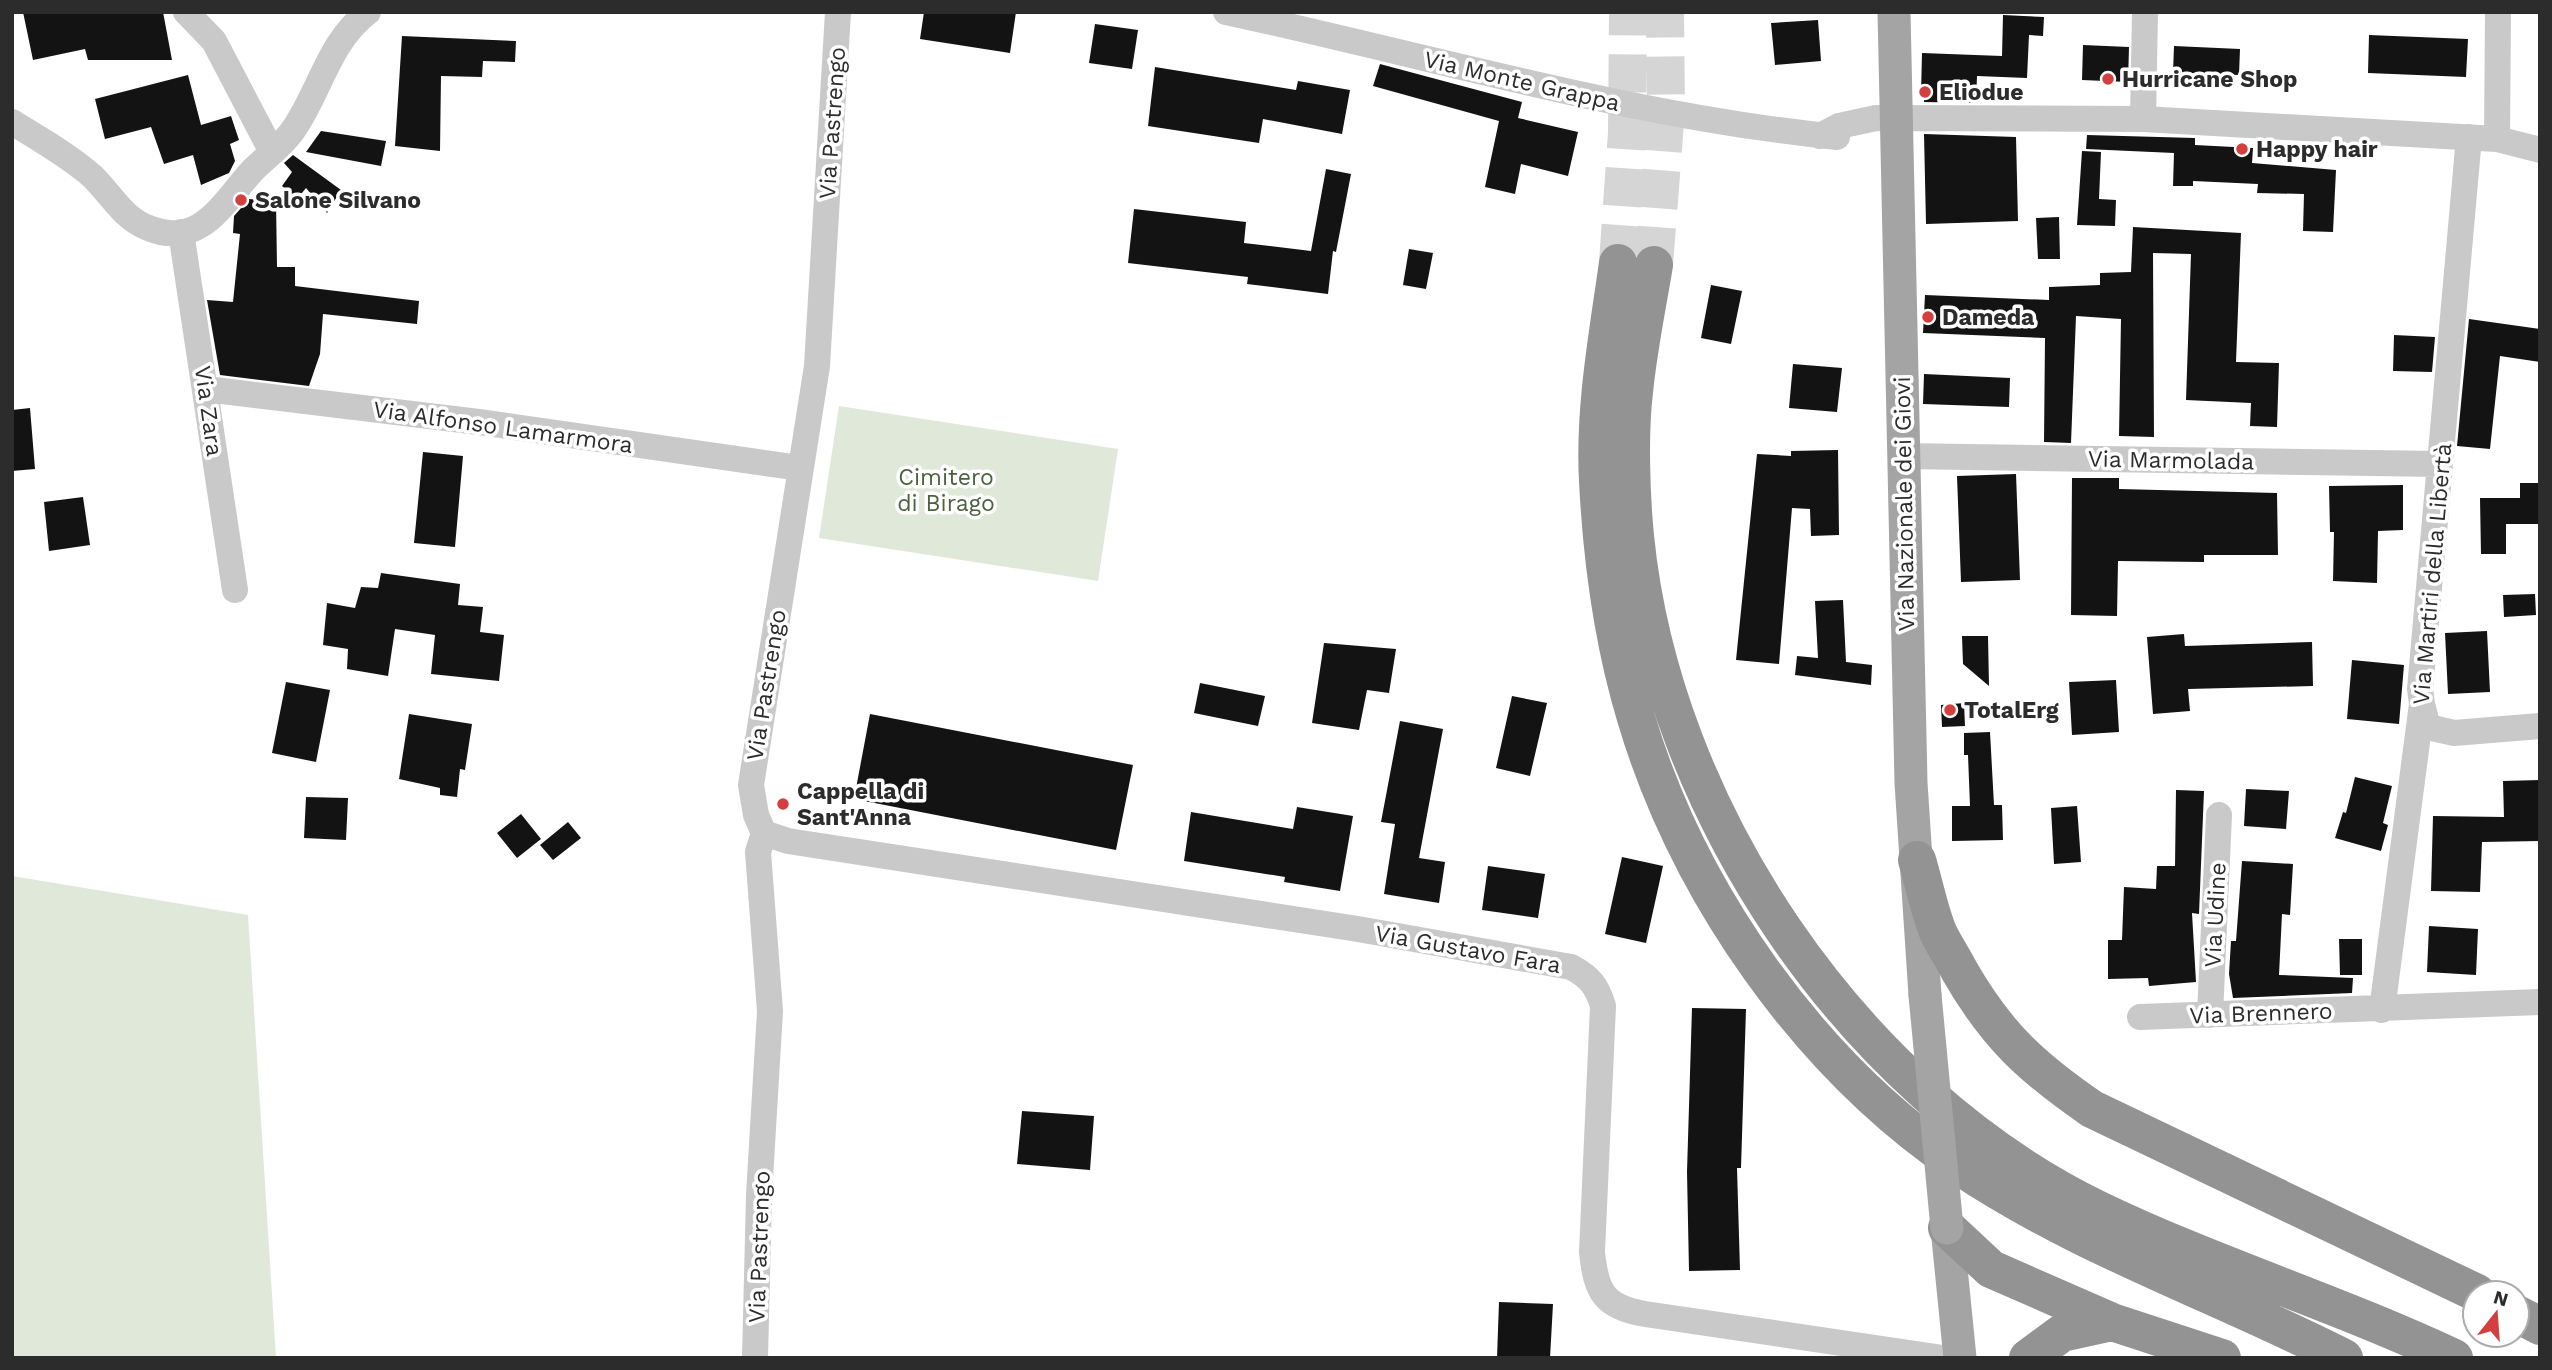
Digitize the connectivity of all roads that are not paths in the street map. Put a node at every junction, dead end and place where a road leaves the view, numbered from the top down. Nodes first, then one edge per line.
1 (186, 12) edge
2 (368, 12) edge
3 (838, 12) edge
4 (1226, 12) edge
5 (1894, 12) edge
6 (2145, 12) edge
7 (2498, 12) edge
8 (1277, 18) edge
9 (1896, 118) junction
10 (2143, 119) junction
11 (12, 122) edge
12 (2469, 137) junction
13 (2497, 139) junction
14 (2540, 150) edge
15 (272, 152) junction
16 (181, 232) junction
17 (206, 389) junction
18 (1903, 456) junction
19 (2440, 464) junction
20 (800, 468) junction
21 (235, 590) dead end
22 (2422, 704) junction
23 (2540, 726) edge
24 (2219, 814) dead end
25 (764, 833) junction
26 (1917, 860) junction
27 (2540, 1002) edge
28 (2382, 1010) junction
29 (2210, 1015) junction
30 (2140, 1017) dead end
31 (1947, 1228) junction
32 (2461, 1285) edge
33 (2112, 1322) junction
34 (755, 1358) edge
35 (1943, 1358) edge
36 (1960, 1358) edge
37 (2028, 1358) edge
38 (2222, 1358) edge
39 (2344, 1358) edge
40 (2454, 1358) edge

1 - 15 street
2 - 15 street
3 - 20 street, Via Pastrengo
4 - 8 street, Via Monte Grappa
5 - 9 main road, Via Nazionale dei Giovi
6 - 10 street
7 - 13 street
8 - 9 street, Via Monte Grappa
9 - 10 street, Via Monte Grappa
9 - 18 main road, Via Nazionale dei Giovi
10 - 12 street, Via Monte Grappa
11 - 16 street
12 - 13 street, Via Monte Grappa
12 - 19 street, Via Martiri della Libertà
13 - 14 street, Via Monte Grappa
15 - 16 street
16 - 17 street, Via Zara
17 - 20 street, Via Alfonso Lamarmora
17 - 21 street, Via Zara
18 - 19 street, Via Marmolada
18 - 26 main road, Via Nazionale dei Giovi
19 - 22 street, Via Martiri della Libertà
20 - 25 street, Via Pastrengo
22 - 23 street
22 - 28 street, Via Martiri della Libertà
24 - 29 street, Via Udine
25 - 34 street, Via Pastrengo
25 - 35 street, Via Gustavo Fara
26 - 31 main road, Via Nazionale dei Giovi, bridge
26 - 32 highway
27 - 28 street, Via Brennero
28 - 29 street, Via Brennero
29 - 30 street, Via Brennero
31 - 33 highway
31 - 36 main road
33 - 37 highway
33 - 38 highway
39 - 40 highway

